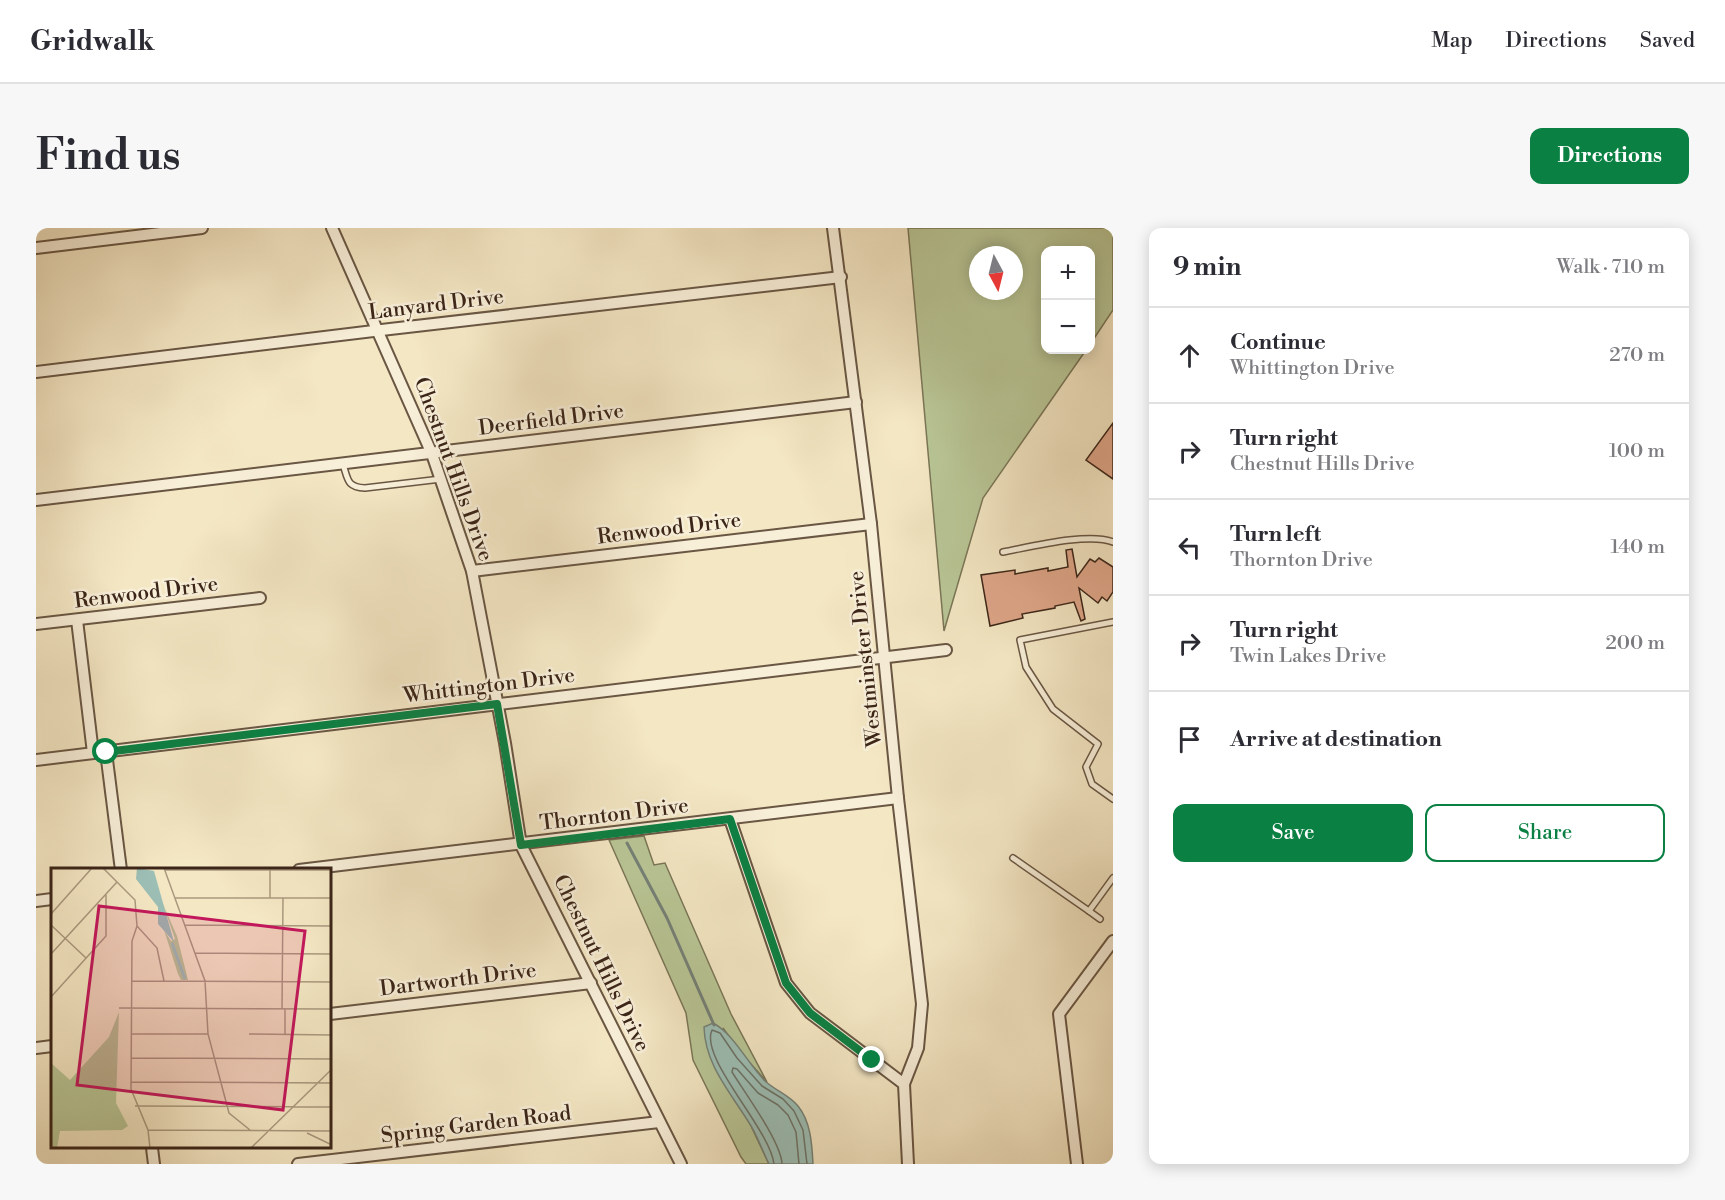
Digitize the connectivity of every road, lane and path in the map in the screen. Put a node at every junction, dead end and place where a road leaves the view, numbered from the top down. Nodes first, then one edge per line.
1 (202, 228) edge
2 (332, 228) edge
3 (833, 228) edge
4 (36, 248) edge
5 (841, 277) junction
6 (379, 330) junction
7 (36, 372) edge
8 (856, 402) junction
9 (432, 454) junction
10 (343, 464) junction
11 (441, 479) junction
12 (36, 500) edge
13 (871, 524) junction
14 (1113, 543) edge
15 (1003, 552) dead end
16 (472, 572) junction
17 (260, 598) dead end
18 (77, 620) junction
19 (1113, 622) edge
20 (36, 624) edge
21 (946, 650) dead end
22 (884, 656) junction
23 (497, 704) junction
24 (106, 752) junction
25 (93, 753) junction
26 (36, 760) edge
27 (898, 798) junction
28 (1113, 799) edge
29 (730, 819) junction
30 (521, 845) junction
31 (1013, 858) dead end
32 (121, 868) edge
33 (317, 868) edge
34 (1113, 878) edge
35 (51, 899) edge
36 (36, 901) edge
37 (1089, 910) junction
38 (1100, 919) dead end
39 (1113, 940) edge
40 (591, 983) junction
41 (332, 1014) edge
42 (51, 1046) edge
43 (36, 1048) edge
44 (904, 1084) junction
45 (659, 1122) junction
46 (152, 1149) edge
47 (154, 1164) edge
48 (298, 1164) edge
49 (681, 1164) edge
50 (908, 1164) edge
51 (1077, 1164) edge

1 - 4 street
2 - 6 street, Chestnut Hills Drive
3 - 5 street, Westminster Drive
5 - 6 street, Lanyard Drive
5 - 8 street, Westminster Drive
6 - 7 street, Lanyard Drive
6 - 9 street, Chestnut Hills Drive
8 - 9 street, Deerfield Drive
8 - 13 street, Westminster Drive
9 - 10 street, Deerfield Drive
9 - 11 street, Chestnut Hills Drive
10 - 11 lane
10 - 12 street, Deerfield Drive
11 - 16 street, Chestnut Hills Drive
13 - 16 street, Renwood Drive
13 - 22 street, Westminster Drive
14 - 15 lane
16 - 23 street, Chestnut Hills Drive
17 - 18 street, Renwood Drive
18 - 20 street, Renwood Drive
18 - 25 street
19 - 28 lane
21 - 22 street, Whittington Drive
22 - 23 street, Whittington Drive
22 - 27 street, Westminster Drive
23 - 24 street, Whittington Drive
23 - 30 street, Chestnut Hills Drive
24 - 25 street, Whittington Drive
24 - 32 street
25 - 26 street, Whittington Drive
27 - 29 street, Thornton Drive
27 - 44 street, Westminster Drive
29 - 30 street, Thornton Drive
29 - 44 street
30 - 33 street, Thornton Drive
30 - 40 street, Chestnut Hills Drive
31 - 37 lane
34 - 37 lane
35 - 36 street
37 - 38 lane
39 - 51 street
40 - 41 street, Dartworth Drive
40 - 45 street, Chestnut Hills Drive
42 - 43 street
44 - 50 street
45 - 48 street, Spring Garden Road
45 - 49 street, Chestnut Hills Drive
46 - 47 street

